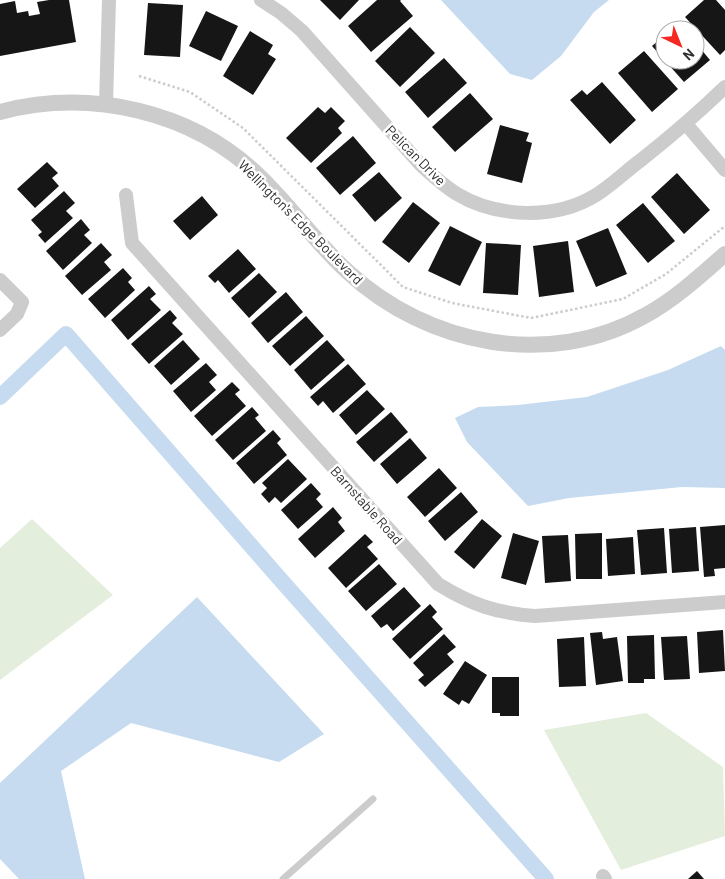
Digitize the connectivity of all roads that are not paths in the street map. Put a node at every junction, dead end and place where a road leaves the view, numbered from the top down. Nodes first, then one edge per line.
1 (109, 0) edge
2 (261, 0) edge
3 (725, 87) edge
4 (106, 104) junction
5 (0, 112) edge
6 (686, 124) junction
7 (725, 170) edge
8 (126, 195) dead end
9 (725, 254) edge
10 (0, 280) edge
11 (0, 330) edge
12 (725, 602) edge
13 (373, 799) dead end
14 (283, 879) edge

1 - 4 street
2 - 6 street, Pelican Drive
3 - 6 street, Pelican Drive
4 - 5 street, Wellington's Edge Boulevard
4 - 9 street, Wellington's Edge Boulevard
6 - 7 street
8 - 12 street, Barnstable Road
10 - 11 street
13 - 14 lane

